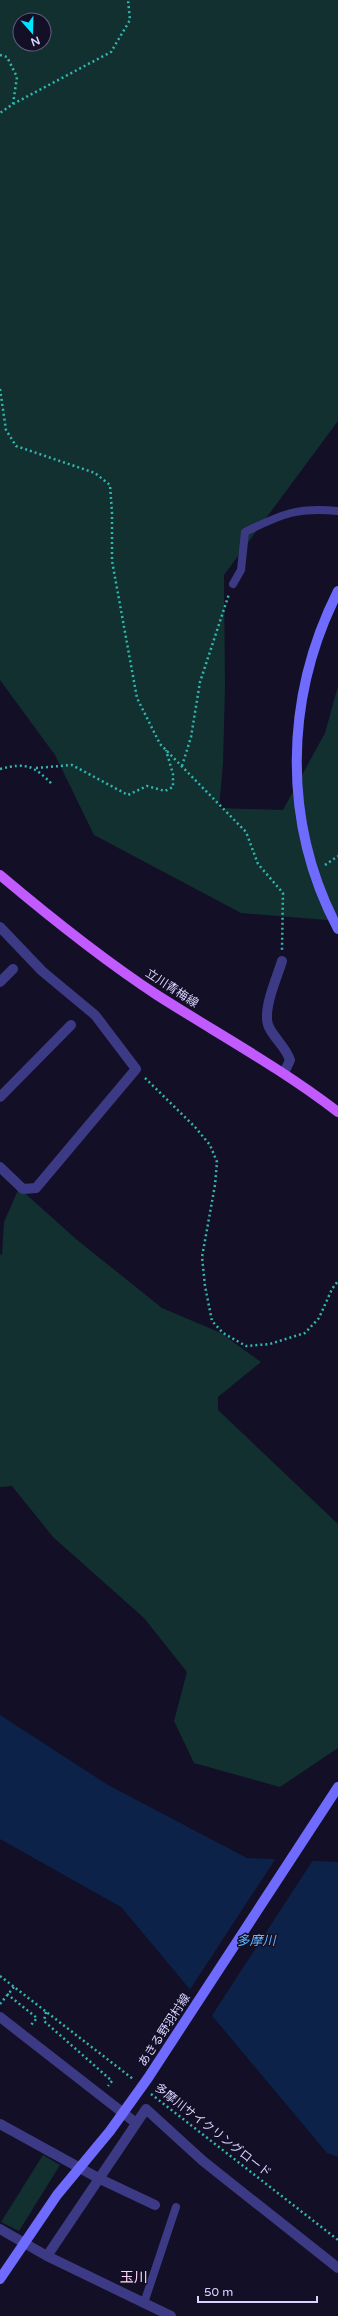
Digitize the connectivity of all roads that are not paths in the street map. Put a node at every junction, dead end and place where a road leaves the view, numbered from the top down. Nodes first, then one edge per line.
1 (338, 511) edge
2 (233, 584) road end
3 (338, 592) edge
4 (0, 875) edge
5 (0, 927) edge
6 (338, 929) edge
7 (282, 961) road end
8 (13, 969) dead end
9 (0, 982) edge
10 (71, 1025) dead end
11 (284, 1073) junction
12 (0, 1097) edge
13 (338, 1112) edge
14 (0, 1167) edge
15 (338, 1786) edge
16 (2, 2023) edge
17 (136, 2123) junction
18 (0, 2124) edge
19 (100, 2179) junction
20 (155, 2205) dead end
21 (176, 2207) dead end
22 (0, 2229) edge
23 (47, 2256) junction
24 (338, 2268) edge
25 (0, 2279) edge
26 (144, 2303) junction
27 (170, 2316) edge

1 - 2 lane
3 - 6 main road
4 - 11 main road, 立川青梅線
5 - 14 street
7 - 11 street
8 - 9 street
10 - 12 street
11 - 13 main road, 立川青梅線
15 - 25 main road, あきる野羽村線, bridge
16 - 17 street
17 - 19 street
17 - 24 street
18 - 19 street
19 - 20 street
19 - 23 street
21 - 26 lane
22 - 23 street
23 - 26 street
26 - 27 street

